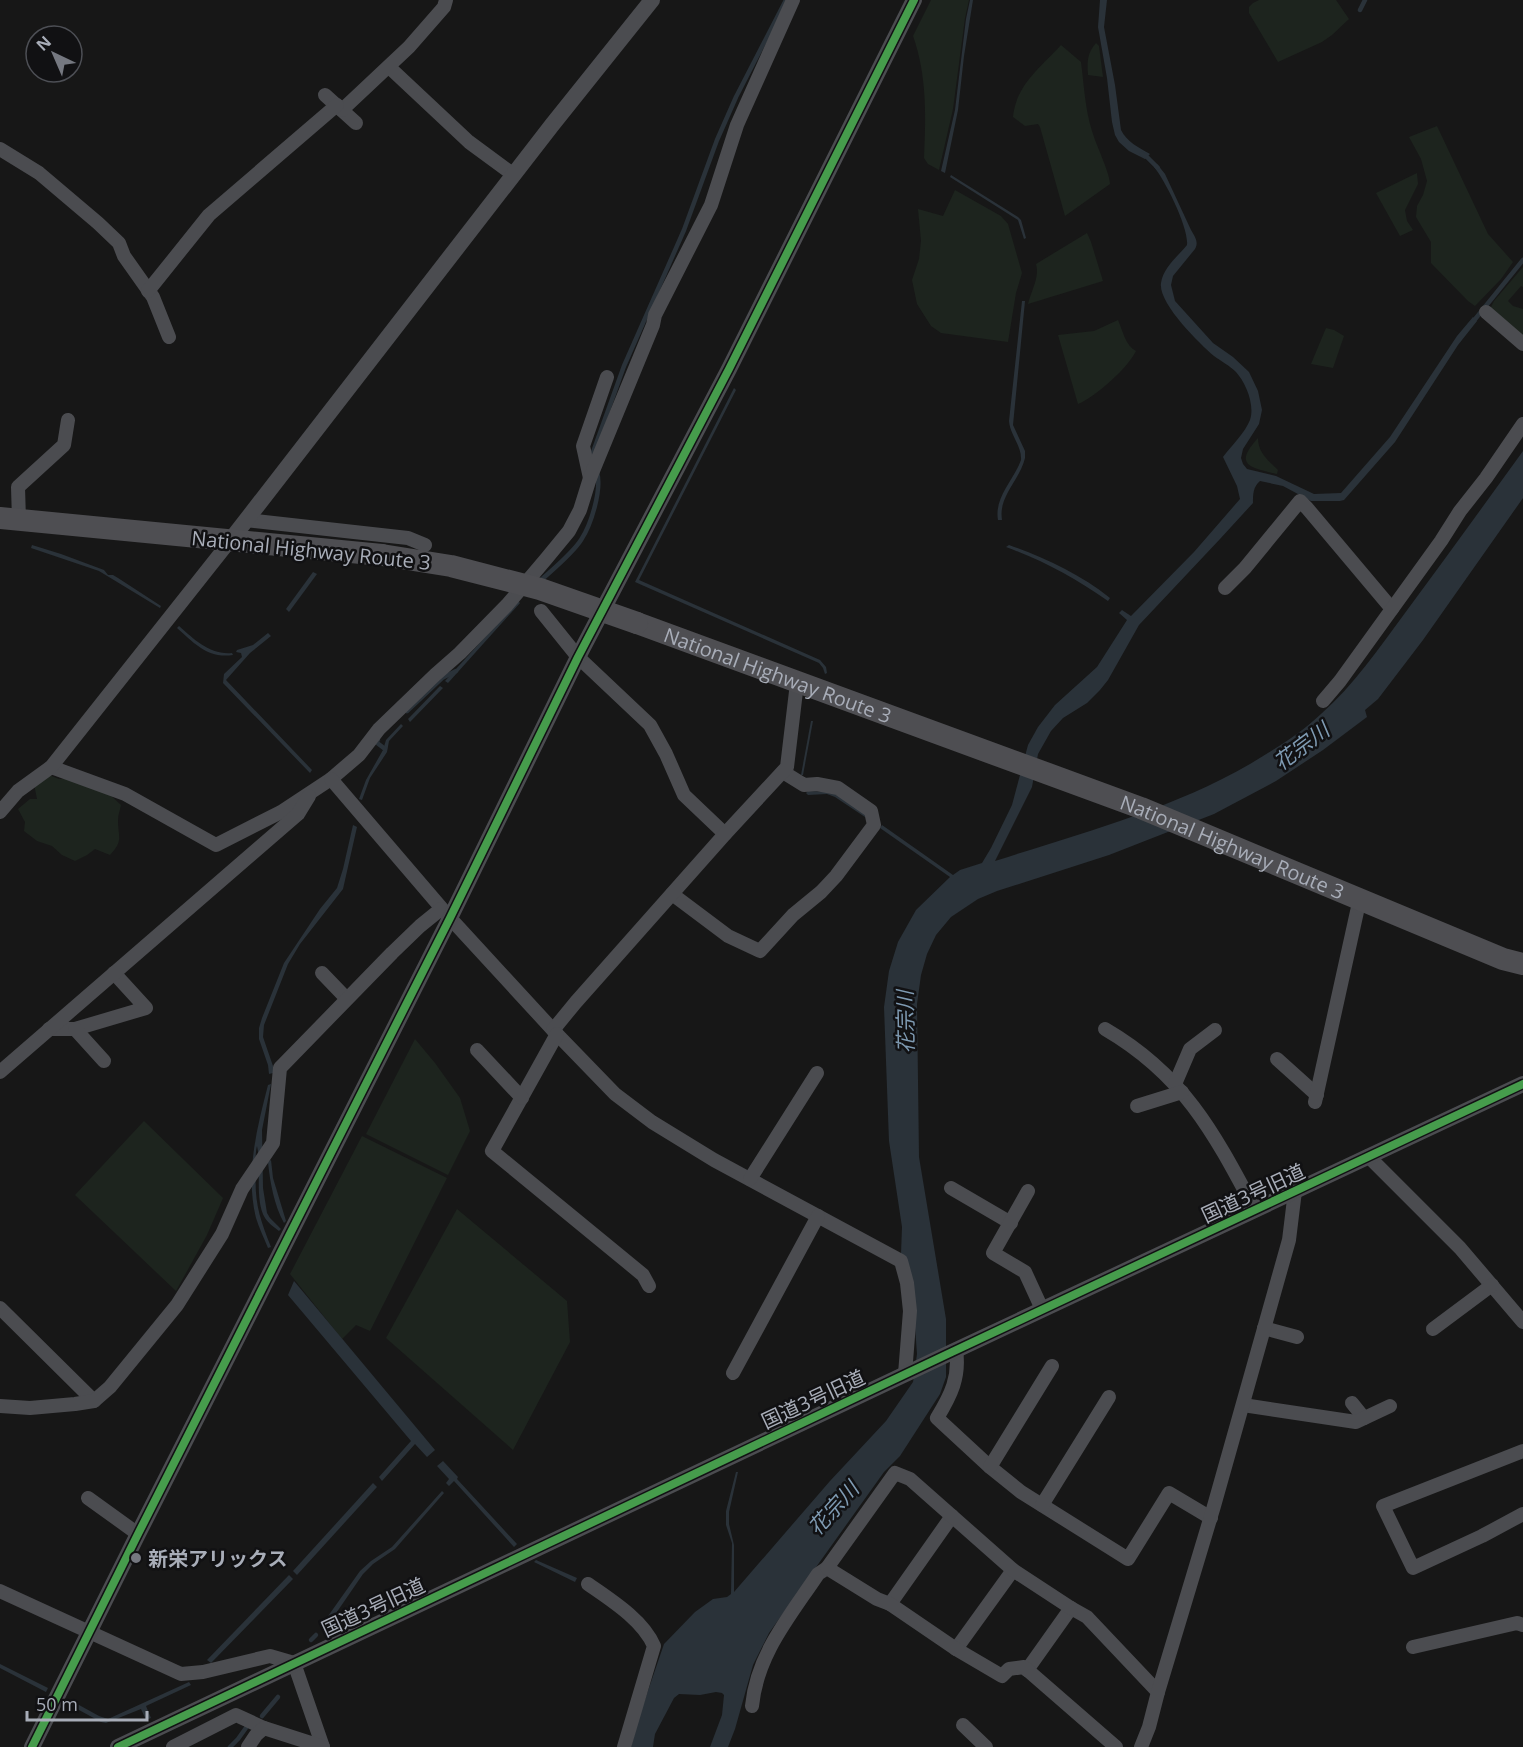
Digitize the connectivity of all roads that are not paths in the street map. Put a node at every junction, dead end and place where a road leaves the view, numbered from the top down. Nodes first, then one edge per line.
1 (446, 0) edge
2 (652, 0) edge
3 (793, 0) edge
4 (914, 0) edge
5 (389, 67) junction
6 (325, 95) dead end
7 (339, 108) junction
8 (356, 123) dead end
9 (0, 149) edge
10 (514, 175) junction
11 (148, 291) junction
12 (1486, 312) dead end
13 (169, 336) dead end
14 (1523, 344) edge
15 (608, 377) dead end
16 (68, 420) dead end
17 (1523, 424) edge
18 (590, 478) junction
19 (10, 519) edge
20 (246, 520) junction
21 (230, 541) junction
22 (425, 545) dead end
23 (1225, 567) dead end
24 (1236, 576) junction
25 (1225, 588) dead end
26 (1392, 609) junction
27 (541, 611) dead end
28 (578, 657) junction
29 (797, 683) junction
30 (1323, 701) dead end
31 (51, 767) junction
32 (783, 772) junction
33 (331, 780) junction
34 (312, 792) junction
35 (0, 812) edge
36 (725, 834) junction
37 (672, 894) junction
38 (1360, 898) junction
39 (445, 914) junction
40 (1523, 964) edge
41 (114, 973) junction
42 (322, 974) dead end
43 (346, 998) junction
44 (49, 1029) junction
45 (75, 1029) junction
46 (1106, 1029) dead end
47 (1215, 1030) dead end
48 (555, 1032) junction
49 (477, 1050) dead end
50 (1277, 1059) dead end
51 (104, 1061) dead end
52 (0, 1072) edge
53 (817, 1073) dead end
54 (1523, 1084) edge
55 (1179, 1088) junction
56 (522, 1098) junction
57 (1137, 1106) dead end
58 (1368, 1156) junction
59 (750, 1179) junction
60 (951, 1188) dead end
61 (1028, 1191) dead end
62 (1295, 1191) junction
63 (1255, 1210) junction
64 (818, 1216) junction
65 (1011, 1223) junction
66 (1492, 1285) junction
67 (649, 1286) dead end
68 (0, 1308) edge
69 (1042, 1309) junction
70 (1523, 1322) edge
71 (1264, 1328) junction
72 (1433, 1329) dead end
73 (1297, 1337) dead end
74 (954, 1351) junction
75 (1052, 1366) dead end
76 (733, 1373) dead end
77 (907, 1373) junction
78 (1109, 1397) dead end
79 (94, 1401) junction
80 (1353, 1403) dead end
81 (1243, 1405) junction
82 (0, 1406) edge
83 (1390, 1406) dead end
84 (1364, 1418) junction
85 (1523, 1451) edge
86 (990, 1467) junction
87 (88, 1498) dead end
88 (1042, 1505) junction
89 (1523, 1514) edge
90 (952, 1516) junction
91 (1210, 1518) junction
92 (138, 1534) junction
93 (827, 1568) junction
94 (1013, 1570) junction
95 (588, 1584) dead end
96 (0, 1591) edge
97 (890, 1604) junction
98 (1071, 1608) junction
99 (1523, 1625) edge
100 (90, 1632) junction
101 (1413, 1647) dead end
102 (956, 1649) junction
103 (294, 1663) junction
104 (1028, 1670) junction
105 (1158, 1692) junction
106 (752, 1706) dead end
107 (963, 1725) dead end
108 (264, 1728) junction
109 (38, 1743) edge
110 (118, 1747) edge
111 (173, 1747) edge
112 (248, 1747) edge
113 (624, 1747) edge
114 (986, 1747) edge
115 (1116, 1747) edge
116 (1141, 1747) edge

1 - 5 street
2 - 10 street
3 - 18 street
4 - 28 street
5 - 7 street
5 - 10 street
6 - 7 street
7 - 8 street
7 - 11 street
9 - 11 street
10 - 20 street
11 - 13 street
12 - 14 street
15 - 18 street
16 - 19 street
17 - 26 street
18 - 33 street
19 - 21 highway, National Highway Route 3
20 - 21 street
20 - 22 street
21 - 29 highway, National Highway Route 3, bridge
21 - 31 street
23 - 24 street
24 - 25 street
24 - 26 street
26 - 30 street
27 - 28 street
28 - 36 street
28 - 39 street
29 - 32 street
29 - 38 highway, National Highway Route 3
31 - 34 street
31 - 35 street
32 - 36 street
32 - 37 street
33 - 34 street
33 - 39 street
34 - 41 street
36 - 37 street
37 - 48 street
38 - 40 highway, National Highway Route 3
38 - 50 street
39 - 43 street
39 - 48 street
39 - 92 street
41 - 44 street
41 - 45 street
42 - 43 street
43 - 79 street
44 - 45 street
44 - 52 street
45 - 51 street
46 - 55 street
47 - 55 street
48 - 56 street
48 - 59 street
49 - 56 street
53 - 59 street
54 - 58 street, 国道3号旧道
55 - 57 street
55 - 63 street
56 - 67 street
58 - 62 street, 国道3号旧道
58 - 66 street
59 - 64 street
60 - 65 street
61 - 65 street
62 - 63 street, 国道3号旧道
62 - 71 street
63 - 69 street, 国道3号旧道
64 - 76 street
64 - 77 street
65 - 69 street
66 - 70 street
66 - 72 street
68 - 79 street
69 - 74 street, 国道3号旧道
71 - 73 street
71 - 81 street
74 - 77 street, 国道3号旧道
74 - 86 street
75 - 86 street
77 - 103 street, 国道3号旧道
78 - 88 street
79 - 82 street
80 - 84 street
81 - 84 street
81 - 91 street
83 - 84 street
85 - 89 street
86 - 88 street
87 - 92 street
88 - 91 street
90 - 93 street
90 - 94 street
90 - 97 street
91 - 105 street
92 - 100 street
93 - 97 street
93 - 106 street
94 - 98 street
94 - 102 street
95 - 113 street
96 - 100 street
97 - 102 street
98 - 104 street
98 - 105 street
99 - 101 street
100 - 103 street
100 - 109 street
102 - 104 street
103 - 108 street
103 - 110 street, 国道3号旧道
104 - 115 street
105 - 116 street
107 - 114 street
108 - 111 street
108 - 112 street

